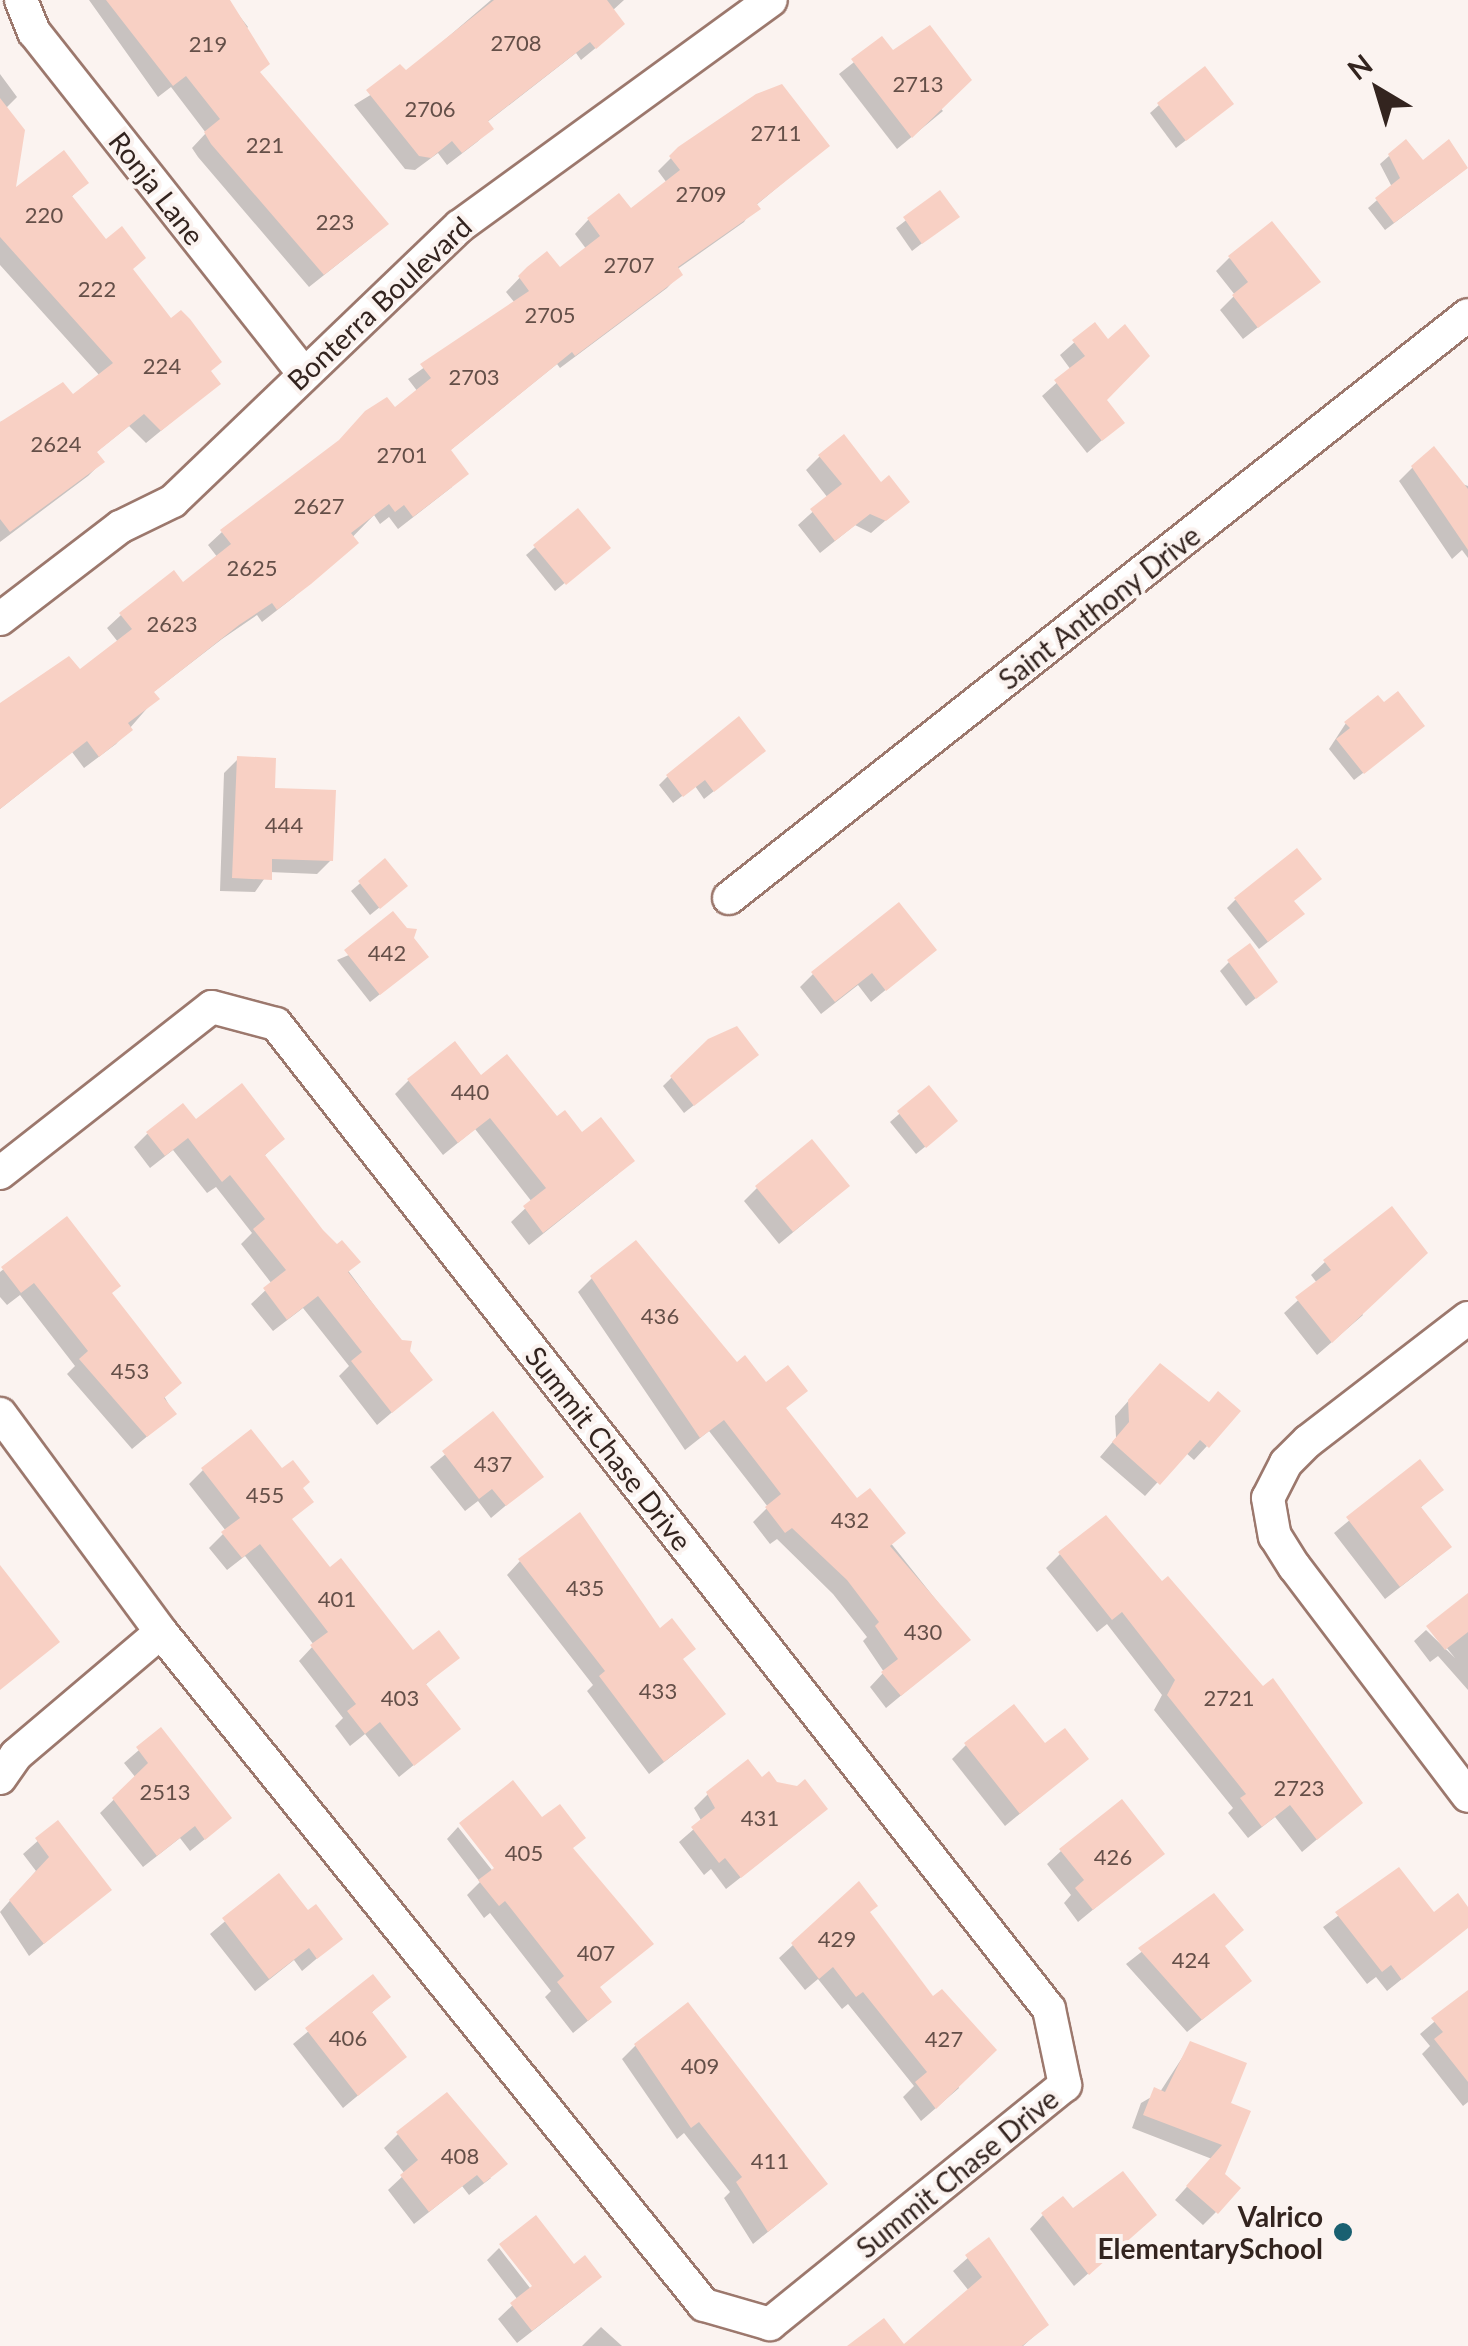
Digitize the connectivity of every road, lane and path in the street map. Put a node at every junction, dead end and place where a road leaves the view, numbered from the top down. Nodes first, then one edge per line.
1 (21, 0) edge
2 (770, 0) edge
3 (1468, 315) edge
4 (302, 371) junction
5 (0, 619) edge
6 (729, 898) dead end
7 (0, 1173) edge
8 (1468, 1318) edge
9 (0, 1414) edge
10 (161, 1632) junction
11 (0, 1778) edge
12 (1468, 1796) edge

1 - 4 street, Ronja Lane
2 - 4 street, Bonterra Boulevard
3 - 6 street, Saint Anthony Drive
4 - 5 street, Bonterra Boulevard
7 - 10 street, Summit Chase Drive
8 - 12 street
9 - 10 street, Summit Chase Drive
10 - 11 street

